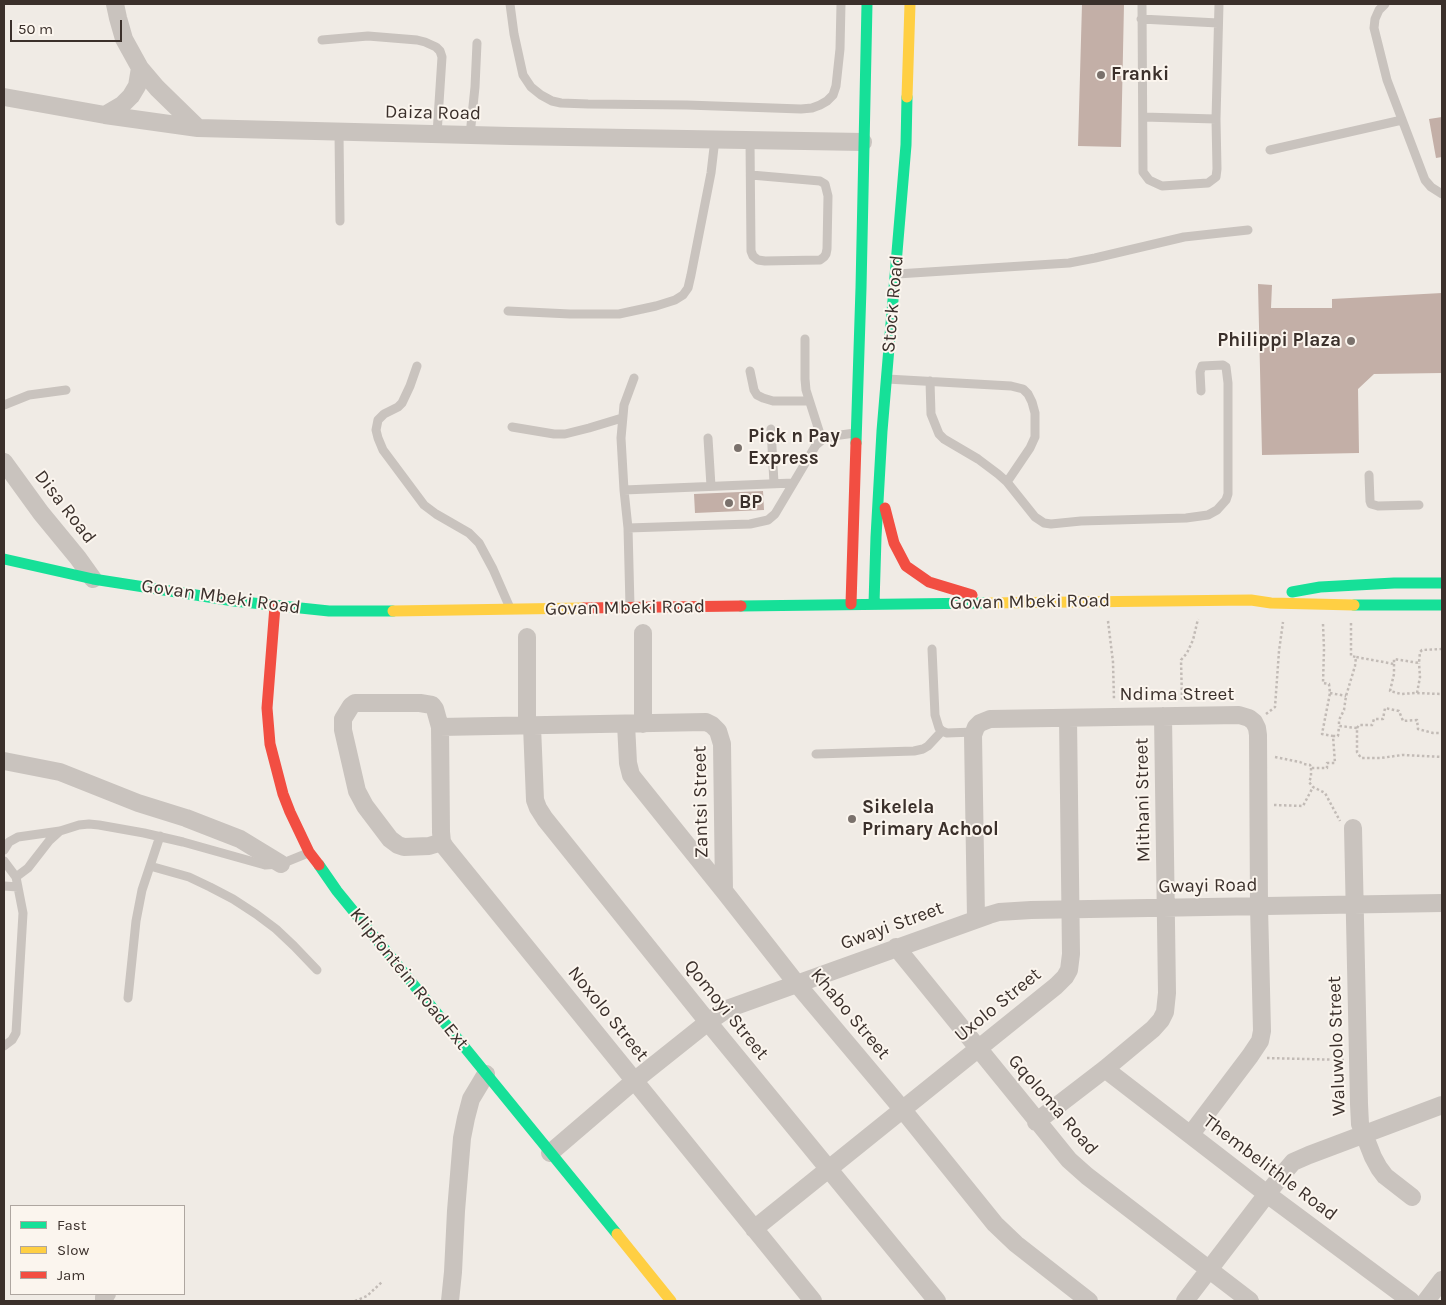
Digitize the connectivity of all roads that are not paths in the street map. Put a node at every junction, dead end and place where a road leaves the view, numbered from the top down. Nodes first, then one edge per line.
1 (115, 4) edge
2 (510, 4) edge
3 (840, 4) edge
4 (867, 4) edge
5 (910, 4) edge
6 (1142, 4) edge
7 (1219, 4) edge
8 (1386, 4) edge
9 (1141, 19) junction
10 (1218, 23) junction
11 (322, 40) dead end
12 (477, 42) dead end
13 (140, 68) junction
14 (4, 97) edge
15 (105, 115) junction
16 (1143, 117) junction
17 (1216, 119) junction
18 (1402, 120) junction
19 (198, 128) junction
20 (339, 132) junction
21 (438, 134) junction
22 (470, 135) junction
23 (715, 139) junction
24 (750, 140) junction
25 (863, 142) junction
26 (1270, 150) dead end
27 (751, 175) junction
28 (1442, 194) edge
29 (340, 221) dead end
30 (1248, 230) dead end
31 (896, 274) junction
32 (508, 311) dead end
33 (805, 339) dead end
34 (416, 366) dead end
35 (750, 370) dead end
36 (634, 378) dead end
37 (886, 379) junction
38 (930, 381) junction
39 (66, 390) dead end
40 (1201, 391) dead end
41 (809, 400) junction
42 (4, 405) edge
43 (622, 418) junction
44 (512, 427) dead end
45 (771, 429) dead end
46 (870, 432) junction
47 (708, 438) dead end
48 (822, 440) junction
49 (4, 462) edge
50 (1369, 475) dead end
51 (879, 476) junction
52 (1007, 482) junction
53 (793, 483) junction
54 (774, 484) junction
55 (711, 486) junction
56 (624, 490) junction
57 (1419, 505) dead end
58 (628, 528) junction
59 (4, 559) edge
60 (93, 579) junction
61 (1442, 583) edge
62 (1251, 600) junction
63 (998, 603) junction
64 (851, 604) junction
65 (874, 604) junction
66 (1442, 605) edge
67 (275, 606) junction
68 (630, 607) junction
69 (511, 610) junction
70 (643, 633) dead end
71 (527, 637) dead end
72 (932, 649) dead end
73 (1163, 716) junction
74 (1068, 718) junction
75 (634, 724) junction
76 (530, 726) junction
77 (440, 727) junction
78 (942, 731) junction
79 (974, 732) junction
80 (816, 754) dead end
81 (4, 761) edge
82 (1353, 828) road end
83 (60, 831) junction
84 (160, 836) junction
85 (442, 842) junction
86 (4, 850) edge
87 (309, 852) junction
88 (4, 861) edge
89 (281, 864) junction
90 (150, 866) junction
91 (16, 876) junction
92 (4, 886) edge
93 (18, 887) junction
94 (724, 891) junction
95 (1442, 903) edge
96 (1355, 904) junction
97 (1259, 906) junction
98 (1166, 908) junction
99 (1071, 909) junction
100 (976, 918) junction
101 (896, 947) junction
102 (317, 970) dead end
103 (796, 984) junction
104 (128, 998) dead end
105 (708, 1022) junction
106 (4, 1046) edge
107 (978, 1049) junction
108 (1105, 1068) junction
109 (486, 1074) junction
110 (634, 1081) junction
111 (1442, 1105) edge
112 (903, 1110) junction
113 (1036, 1122) junction
114 (1191, 1134) junction
115 (1364, 1135) junction
116 (550, 1153) junction
117 (829, 1169) junction
118 (1267, 1194) junction
119 (1412, 1197) dead end
120 (754, 1229) junction
121 (1209, 1270) junction
122 (1442, 1280) edge
123 (450, 1301) edge
124 (671, 1301) edge
125 (813, 1301) edge
126 (937, 1301) edge
127 (1089, 1301) edge
128 (1185, 1301) edge
129 (1250, 1301) edge
130 (1411, 1301) edge
131 (1426, 1301) edge

1 - 13 street
2 - 3 lane
4 - 25 main road, Stock Road
5 - 31 main road, Stock Road
6 - 9 lane
7 - 10 lane
8 - 18 lane
9 - 10 lane
9 - 16 lane
10 - 17 lane
11 - 21 lane
12 - 22 lane
13 - 15 street
13 - 19 street
14 - 15 street, Daiza Road
15 - 19 street, Daiza Road
16 - 17 lane
16 - 17 lane
18 - 26 lane
18 - 28 lane
19 - 20 street, Daiza Road
20 - 21 street, Daiza Road
20 - 29 lane
21 - 22 street, Daiza Road
22 - 23 street, Daiza Road
23 - 24 street, Daiza Road
23 - 32 lane
24 - 25 street, Daiza Road
24 - 27 lane
25 - 46 main road, Stock Road
27 - 27 lane
30 - 31 lane
31 - 37 main road, Stock Road
33 - 41 lane
34 - 69 lane
35 - 41 lane
36 - 43 lane
37 - 38 lane
37 - 46 main road, Stock Road
38 - 52 lane
38 - 52 lane
39 - 42 lane
40 - 52 lane
41 - 48 lane
43 - 44 lane
43 - 56 lane
45 - 54 lane
46 - 48 lane
46 - 51 main road, Stock Road
46 - 64 main road, Stock Road
47 - 55 lane
48 - 53 lane
49 - 60 street, Disa Road
50 - 57 lane
51 - 63 main road
51 - 65 main road, Stock Road
53 - 54 lane
53 - 58 lane
54 - 55 lane
55 - 56 lane
56 - 58 lane
58 - 68 lane
59 - 60 main road, Govan Mbeki Road
60 - 67 main road, Govan Mbeki Road
61 - 62 main road, Govan Mbeki Road
62 - 63 main road, Govan Mbeki Road
62 - 66 main road, Govan Mbeki Road
63 - 65 main road, Govan Mbeki Road
64 - 65 main road, Govan Mbeki Road
64 - 68 main road, Govan Mbeki Road
67 - 69 main road, Govan Mbeki Road
67 - 87 main road, Klipfontein Road Ext
68 - 69 main road, Govan Mbeki Road
70 - 75 street
71 - 76 street
72 - 78 lane
73 - 74 street, Ndima Street
73 - 97 street, Ndima Street
73 - 98 street, Mithani Street
74 - 79 street, Ndima Street
74 - 99 street, Uxolo Street
75 - 76 street, Zantsi Street
75 - 94 street, Khabo Street
75 - 94 street, Zantsi Street
76 - 77 street, Zantsi Street
76 - 105 street, Qomoyi Street
77 - 85 street
77 - 85 street
78 - 79 lane
78 - 80 lane
79 - 100 street
81 - 89 street
82 - 96 street, Waluwolo Street
83 - 84 lane
83 - 86 lane
83 - 91 lane
84 - 89 lane
84 - 90 lane
85 - 110 street, Noxolo Street
87 - 89 lane
87 - 109 main road, Klipfontein Road Ext
88 - 91 lane
90 - 102 lane
90 - 104 lane
91 - 93 lane
92 - 93 lane
93 - 106 lane
94 - 103 street, Khabo Street
95 - 96 street, Gwayi Road
96 - 97 street, Gwayi Road
96 - 115 street, Waluwolo Street
97 - 98 street, Gwayi Road
97 - 114 street, Ndima Street
98 - 99 street, Gwayi Road
98 - 108 street, Mithani Street
99 - 100 street, Gwayi Road
99 - 107 street, Uxolo Street
100 - 101 street, Gwayi Street
101 - 103 street, Gwayi Street
101 - 107 street, Gqoloma Road
103 - 105 street, Gwayi Street
103 - 112 street, Khabo Street
105 - 110 street, Gwayi Street
105 - 117 street, Qomoyi Street
107 - 112 street, Uxolo Street
107 - 113 street, Gqoloma Road
108 - 113 street, Mithani Street
108 - 114 street, Thembelithle Road
109 - 116 main road, Klipfontein Road Ext
109 - 123 street
110 - 116 street, Gwayi Street
110 - 120 street, Noxolo Street
111 - 115 street
112 - 117 street, Uxolo Street
112 - 127 street, Khabo Street
113 - 121 street, Gqoloma Road
114 - 118 street, Thembelithle Road
115 - 118 street
115 - 119 street, Waluwolo Street
116 - 124 main road, Klipfontein Road Ext
117 - 120 street, Uxolo Street
117 - 126 street, Qomoyi Street
118 - 121 street
118 - 130 street, Thembelithle Road
120 - 125 street, Noxolo Street
121 - 128 street
121 - 129 street, Gqoloma Road
122 - 131 street

